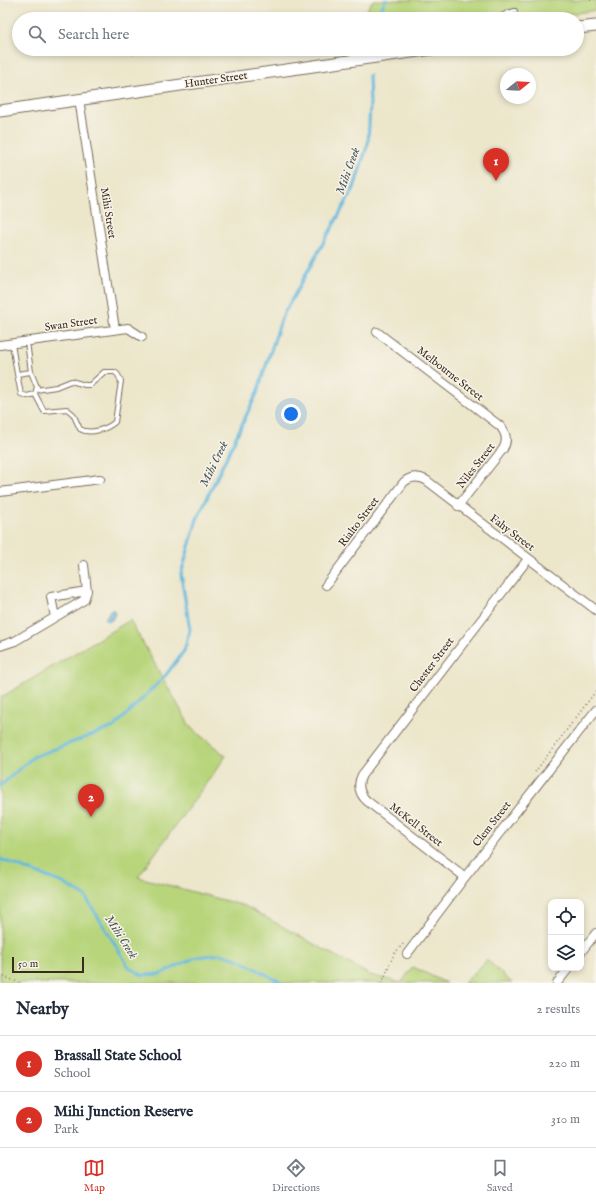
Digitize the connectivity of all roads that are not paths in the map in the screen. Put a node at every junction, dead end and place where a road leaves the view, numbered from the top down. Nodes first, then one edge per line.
1 (596, 26) edge
2 (584, 27) edge
3 (372, 56) edge
4 (79, 99) junction
5 (0, 111) edge
6 (115, 329) junction
7 (377, 332) dead end
8 (142, 337) dead end
9 (27, 342) junction
10 (12, 344) junction
11 (0, 346) edge
12 (31, 372) junction
13 (17, 374) junction
14 (36, 392) junction
15 (506, 437) joint
16 (413, 477) joint
17 (100, 479) dead end
18 (0, 492) edge
19 (458, 506) junction
20 (528, 559) junction
21 (84, 565) dead end
22 (326, 585) dead end
23 (87, 591) junction
24 (596, 610) edge
25 (54, 617) junction
26 (0, 646) edge
27 (596, 710) edge
28 (359, 787) joint
29 (465, 877) junction
30 (596, 933) edge
31 (584, 948) edge
32 (408, 954) dead end
33 (567, 971) edge
34 (557, 983) edge

1 - 2 main road
3 - 4 main road, Hunter Street
4 - 5 main road, Hunter Street
4 - 6 street, Mihi Street
6 - 8 street, Swan Street
6 - 9 street, Swan Street
7 - 15 street, Melbourne Street
9 - 10 street, Swan Street
9 - 12 lane
10 - 11 street, Swan Street
10 - 13 lane
12 - 13 lane
12 - 14 lane
13 - 14 lane
14 - 14 lane
15 - 19 street, Niles Street
16 - 19 street, Fahy Street
16 - 22 street, Rialto Street
17 - 18 street
19 - 20 street, Fahy Street
20 - 24 street, Fahy Street
20 - 28 street, Chester Street
21 - 23 street
23 - 25 street
23 - 25 street
25 - 26 street
27 - 29 street, Clem Street
28 - 29 street, McKell Street
29 - 32 street, Clem Street
30 - 31 street
33 - 34 street

